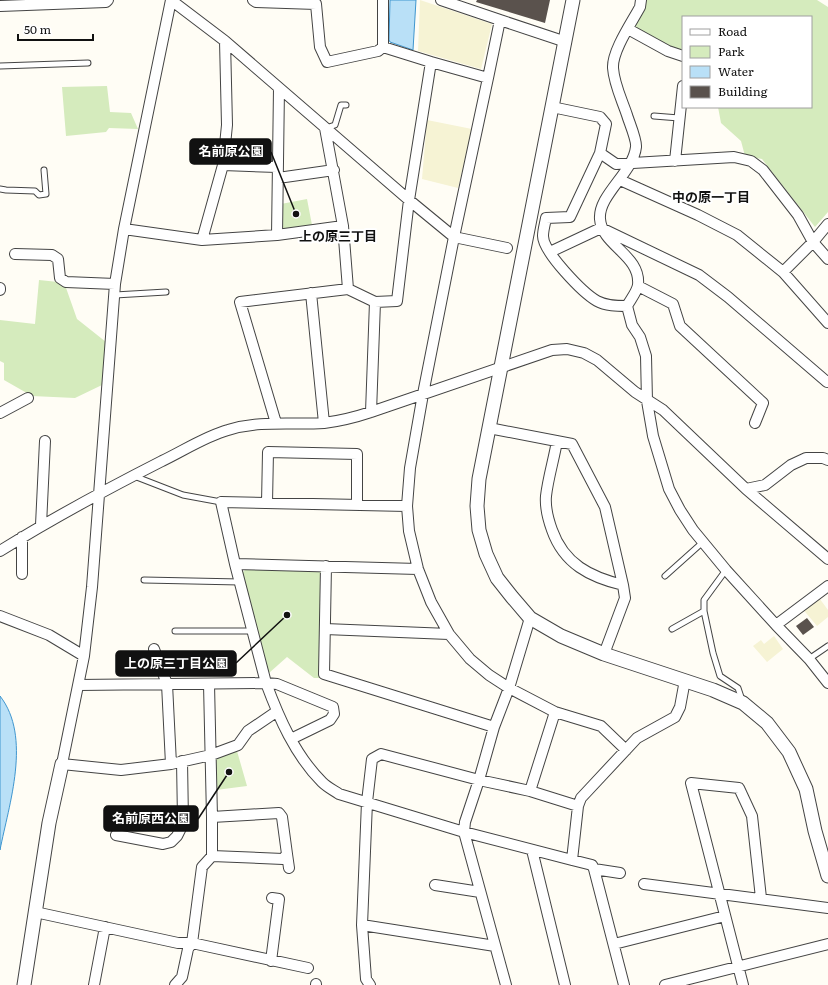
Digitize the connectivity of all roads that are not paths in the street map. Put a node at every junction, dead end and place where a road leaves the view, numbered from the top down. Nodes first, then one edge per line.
1 (108, 0) edge
2 (171, 0) edge
3 (253, 0) edge
4 (383, 0) edge
5 (440, 0) edge
6 (573, 0) edge
7 (641, 0) edge
8 (56, 2) edge
9 (4, 4) edge
10 (500, 20) junction
11 (628, 29) junction
12 (225, 41) junction
13 (566, 42) junction
14 (383, 47) junction
15 (682, 56) edge
16 (431, 62) junction
17 (88, 63) dead end
18 (0, 66) edge
19 (488, 78) junction
20 (278, 88) junction
21 (682, 94) edge
22 (346, 105) dead end
23 (552, 107) junction
24 (654, 116) dead end
25 (679, 118) junction
26 (325, 128) junction
27 (600, 153) junction
28 (675, 161) junction
29 (631, 163) junction
30 (223, 165) junction
31 (277, 167) junction
32 (44, 170) dead end
33 (334, 170) junction
34 (278, 178) junction
35 (620, 180) junction
36 (0, 189) edge
37 (409, 200) junction
38 (828, 224) edge
39 (343, 226) junction
40 (601, 228) junction
41 (124, 230) junction
42 (277, 235) junction
43 (454, 237) junction
44 (202, 240) junction
45 (813, 242) junction
46 (507, 248) dead end
47 (550, 252) junction
48 (15, 254) dead end
49 (828, 259) edge
50 (783, 272) junction
51 (115, 284) junction
52 (638, 286) junction
53 (348, 289) junction
54 (166, 292) dead end
55 (311, 293) junction
56 (115, 295) junction
57 (375, 302) junction
58 (627, 306) junction
59 (828, 323) edge
60 (501, 367) junction
61 (828, 381) edge
62 (423, 394) junction
63 (28, 398) dead end
64 (647, 401) junction
65 (371, 412) junction
66 (0, 413) edge
67 (276, 423) junction
68 (324, 423) junction
69 (755, 423) dead end
70 (490, 428) junction
71 (45, 441) dead end
72 (557, 441) junction
73 (828, 460) edge
74 (134, 476) junction
75 (746, 489) junction
76 (99, 494) junction
77 (221, 502) junction
78 (267, 503) junction
79 (356, 504) junction
80 (407, 506) junction
81 (41, 525) junction
82 (22, 537) junction
83 (703, 542) junction
84 (0, 551) edge
85 (828, 559) edge
86 (235, 564) junction
87 (326, 566) junction
88 (418, 569) junction
89 (726, 570) junction
90 (22, 574) dead end
91 (665, 576) dead end
92 (144, 580) dead end
93 (240, 582) junction
94 (624, 585) junction
95 (828, 586) edge
96 (704, 611) junction
97 (0, 616) edge
98 (530, 618) junction
99 (776, 625) junction
100 (325, 629) junction
101 (672, 629) dead end
102 (175, 631) dead end
103 (253, 631) junction
104 (449, 634) junction
105 (828, 646) edge
106 (154, 649) dead end
107 (604, 654) junction
108 (84, 656) junction
109 (809, 659) junction
110 (685, 680) junction
111 (266, 683) junction
112 (828, 683) edge
113 (79, 684) junction
114 (167, 684) junction
115 (209, 684) junction
116 (509, 688) junction
117 (743, 703) junction
118 (276, 712) junction
119 (555, 712) junction
120 (494, 727) junction
121 (291, 739) junction
122 (626, 750) junction
123 (211, 755) junction
124 (182, 761) junction
125 (62, 764) junction
126 (171, 764) junction
127 (479, 780) junction
128 (530, 791) junction
129 (367, 802) junction
130 (578, 806) junction
131 (212, 817) junction
132 (464, 832) junction
133 (116, 835) dead end
134 (532, 850) junction
135 (287, 854) junction
136 (212, 856) junction
137 (572, 860) junction
138 (288, 868) dead end
139 (594, 869) junction
140 (620, 873) dead end
141 (828, 876) edge
142 (644, 884) dead end
143 (435, 885) dead end
144 (480, 892) junction
145 (720, 894) junction
146 (761, 898) junction
147 (279, 899) dead end
148 (828, 908) edge
149 (35, 912) junction
150 (725, 916) junction
151 (362, 925) junction
152 (105, 927) junction
153 (192, 943) junction
154 (614, 944) junction
155 (828, 944) edge
156 (496, 946) junction
157 (271, 961) junction
158 (738, 967) junction
159 (308, 968) dead end
160 (24, 985) edge
161 (94, 985) edge
162 (175, 985) edge
163 (370, 985) edge
164 (506, 985) edge
165 (565, 985) edge
166 (624, 985) edge
167 (665, 985) edge
168 (743, 985) edge

1 - 8 street
2 - 12 street
2 - 41 street
3 - 14 street
4 - 14 street
5 - 10 street
6 - 13 street
7 - 11 street
8 - 9 street
10 - 13 street
10 - 19 street
11 - 15 street
11 - 29 street
12 - 20 street
12 - 30 street
13 - 23 street
14 - 16 street
16 - 19 street
16 - 37 street
17 - 18 lane
19 - 43 street
20 - 26 street
20 - 31 street
21 - 25 street
22 - 26 lane
23 - 27 street
23 - 60 street
24 - 25 lane
25 - 28 street
26 - 33 street
26 - 37 street
27 - 29 street
27 - 47 street
28 - 29 street
28 - 45 street
29 - 35 street
30 - 31 street
30 - 44 street
31 - 34 street
32 - 36 lane
33 - 34 street
33 - 39 street
34 - 42 street
35 - 40 street
35 - 50 street
37 - 43 street
37 - 57 street
38 - 45 street
39 - 42 street
39 - 53 street
40 - 47 street
40 - 52 street
40 - 61 street
41 - 44 street
41 - 51 street
42 - 44 street
43 - 46 street
43 - 62 street
45 - 49 street
45 - 50 street
47 - 58 street
48 - 51 street
50 - 59 street
51 - 56 street
52 - 58 street
52 - 69 street
53 - 55 street
53 - 57 street
54 - 56 lane
55 - 67 street
55 - 68 street
56 - 76 street
57 - 65 street
58 - 64 street
60 - 62 street
60 - 64 street
60 - 70 street
62 - 65 street
62 - 80 street
63 - 66 street
64 - 75 street
64 - 83 street
65 - 68 street
67 - 68 street
67 - 74 street
70 - 72 street
70 - 98 street
71 - 81 street
72 - 94 street
72 - 94 street
73 - 75 street
74 - 76 street
74 - 77 lane
75 - 85 street
76 - 81 street
76 - 108 street
77 - 78 street
77 - 86 street
78 - 79 street
78 - 79 street
79 - 80 street
80 - 88 street
81 - 82 street
82 - 84 street
82 - 90 street
83 - 89 street
83 - 91 lane
86 - 87 street
86 - 93 street
87 - 88 street
87 - 100 street
88 - 104 street
89 - 96 lane
89 - 99 street
92 - 93 lane
93 - 103 street
94 - 107 street
95 - 99 street
96 - 101 lane
96 - 117 lane
97 - 108 street
98 - 107 street
98 - 116 street
99 - 109 street
100 - 104 street
100 - 120 street
102 - 103 lane
103 - 111 street
104 - 116 street
105 - 109 lane
106 - 114 street
107 - 110 street
108 - 113 street
109 - 112 street
110 - 117 street
110 - 122 street
111 - 115 street
111 - 118 street
111 - 121 street
113 - 114 street
113 - 125 street
114 - 115 street
114 - 126 street
115 - 123 street
116 - 119 street
116 - 120 street
117 - 141 street
118 - 121 street
118 - 123 street
119 - 122 street
119 - 128 street
120 - 127 street
121 - 129 street
122 - 130 street
123 - 124 street
123 - 131 street
124 - 126 street
124 - 133 street
125 - 126 street
125 - 149 street
127 - 128 street
127 - 129 street
127 - 132 street
128 - 130 street
129 - 132 street
129 - 151 street
130 - 137 street
131 - 135 street
131 - 136 street
132 - 134 street
132 - 144 street
134 - 137 street
134 - 165 street
135 - 136 street
135 - 138 street
136 - 153 street
137 - 139 street
139 - 140 street
139 - 154 street
142 - 145 street
143 - 144 street
144 - 156 street
145 - 146 street
145 - 146 street
145 - 150 street
146 - 148 street
147 - 157 street
149 - 152 street
149 - 160 street
150 - 154 street
150 - 158 street
151 - 156 street
151 - 163 street
152 - 153 street
152 - 161 street
153 - 157 street
153 - 162 street
154 - 166 street
155 - 158 street
156 - 164 street
157 - 159 street
158 - 167 street
158 - 168 street

